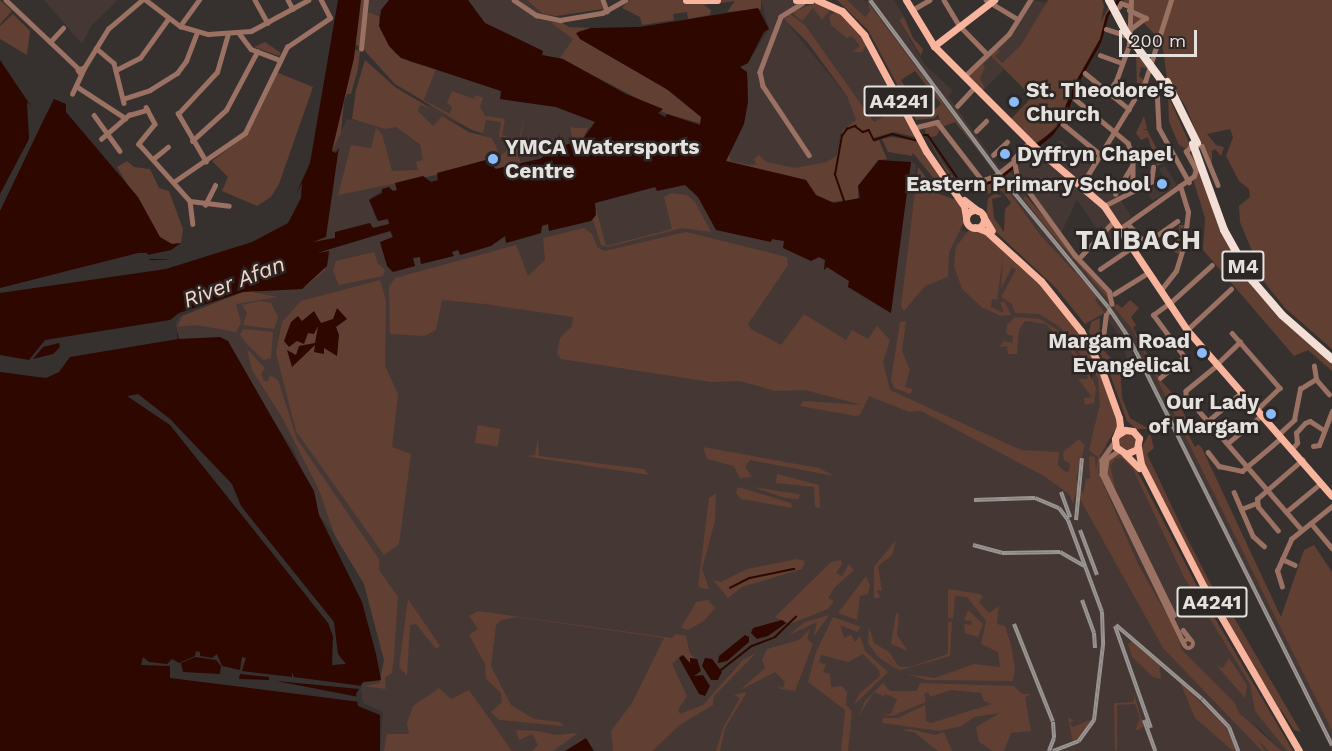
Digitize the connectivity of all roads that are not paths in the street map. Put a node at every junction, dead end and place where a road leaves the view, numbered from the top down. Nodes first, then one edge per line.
1 (8, 0) edge
2 (144, 0) edge
3 (200, 0) edge
4 (255, 0) edge
5 (288, 0) edge
6 (308, 0) edge
7 (321, 0) edge
8 (366, 0) edge
9 (514, 0) edge
10 (603, 0) edge
11 (624, 0) edge
12 (686, 0) edge
13 (717, 0) edge
14 (816, 0) edge
15 (832, 0) edge
16 (906, 0) edge
17 (928, 0) edge
18 (944, 0) edge
19 (1030, 0) edge
20 (1171, 0) edge
21 (803, 1) edge
22 (991, 1) edge
23 (1114, 2) edge
24 (1129, 5) edge
25 (793, 8) junction
26 (293, 9) junction
27 (912, 10) junction
28 (607, 11) junction
29 (168, 19) junction
30 (1018, 19) junction
31 (268, 22) junction
32 (180, 26) junction
33 (961, 26) junction
34 (63, 28) dead end
35 (1106, 29) dead end
36 (197, 32) junction
37 (239, 33) junction
38 (1131, 33) junction
39 (228, 34) junction
40 (50, 42) junction
41 (934, 46) junction
42 (96, 48) junction
43 (361, 49) dead end
44 (257, 52) junction
45 (987, 54) junction
46 (1100, 55) dead end
47 (279, 60) junction
48 (1122, 63) junction
49 (81, 70) junction
50 (116, 70) junction
51 (1085, 73) dead end
52 (967, 74) dead end
53 (1143, 86) junction
54 (975, 87) junction
55 (1108, 92) junction
56 (1075, 99) dead end
57 (957, 106) dead end
58 (1129, 109) junction
59 (97, 116) dead end
60 (939, 116) dead end
61 (125, 118) junction
62 (935, 121) junction
63 (986, 121) dead end
64 (1063, 124) dead end
65 (917, 127) junction
66 (976, 131) dead end
67 (1114, 132) junction
68 (107, 134) junction
69 (100, 139) dead end
70 (192, 141) junction
71 (1007, 142) dead end
72 (1033, 145) junction
73 (1195, 145) junction
74 (126, 147) dead end
75 (167, 150) dead end
76 (809, 155) dead end
77 (993, 155) dead end
78 (1101, 155) junction
79 (153, 159) junction
80 (206, 162) junction
81 (1014, 164) junction
82 (1132, 166) junction
83 (1153, 167) dead end
84 (982, 180) junction
85 (176, 182) junction
86 (1083, 182) junction
87 (1189, 182) junction
88 (969, 185) dead end
89 (1218, 185) dead end
90 (213, 186) dead end
91 (1180, 186) junction
92 (1133, 189) junction
93 (1117, 195) junction
94 (190, 201) junction
95 (205, 205) junction
96 (220, 206) junction
97 (229, 206) dead end
98 (1104, 206) junction
99 (221, 213) dead end
100 (980, 213) junction
101 (966, 217) junction
102 (1177, 221) dead end
103 (194, 222) dead end
104 (1113, 222) junction
105 (1128, 224) junction
106 (975, 227) junction
107 (1118, 230) junction
108 (1130, 249) junction
109 (1081, 256) dead end
110 (1212, 265) dead end
111 (1100, 269) dead end
112 (1146, 274) junction
113 (1231, 289) dead end
114 (1159, 292) junction
115 (1113, 294) junction
116 (1112, 304) dead end
117 (1168, 304) junction
118 (1108, 313) dead end
119 (1188, 331) junction
120 (1232, 333) dead end
121 (1240, 342) junction
122 (1176, 343) junction
123 (1102, 346) dead end
124 (1332, 353) edge
125 (1332, 359) edge
126 (1218, 364) junction
127 (1314, 366) dead end
128 (1160, 378) dead end
129 (1316, 379) junction
130 (1242, 392) junction
131 (1329, 394) dead end
132 (1332, 411) edge
133 (1260, 412) junction
134 (1208, 421) junction
135 (1324, 430) junction
136 (1133, 431) junction
137 (1281, 436) junction
138 (1116, 439) junction
139 (1228, 443) junction
140 (1313, 446) dead end
141 (1138, 447) junction
142 (1292, 449) junction
143 (1208, 451) dead end
144 (1122, 453) junction
145 (1302, 460) junction
146 (1247, 466) junction
147 (1321, 483) junction
148 (1267, 489) junction
149 (1234, 495) dead end
150 (1332, 496) edge
151 (1257, 503) junction
152 (1332, 506) edge
153 (1241, 508) junction
154 (1286, 512) junction
155 (1311, 523) junction
156 (1302, 530) junction
157 (1278, 531) dead end
158 (1331, 545) edge
159 (1261, 546) dead end
160 (1282, 559) junction
161 (1292, 565) dead end
162 (1280, 586) dead end
163 (1190, 639) junction
164 (1184, 644) junction
165 (1297, 751) edge

1 - 40 street
2 - 29 street
2 - 42 street
3 - 32 street
4 - 31 street
5 - 26 street
6 - 26 street
7 - 47 street
8 - 43 street
9 - 28 street
10 - 28 street
11 - 28 street
12 - 13 main road
14 - 21 main road, A4241
14 - 101 main road, A4241
15 - 65 main road, A4241
16 - 27 main road
17 - 27 street
18 - 33 street
19 - 30 street
20 - 53 street
21 - 25 street
21 - 25 street
22 - 30 street
22 - 33 main road
23 - 24 street
23 - 73 highway, M4, bridge
24 - 38 street
24 - 38 street
25 - 76 street
26 - 31 street
27 - 41 main road
29 - 32 street
29 - 50 street
30 - 45 street
31 - 37 street
32 - 36 street
33 - 41 main road
33 - 45 street
34 - 40 street
35 - 38 street
36 - 39 street
36 - 50 street
37 - 39 street
37 - 44 street
38 - 48 street
39 - 70 street
40 - 49 street
41 - 54 main road
42 - 49 street
42 - 50 street
44 - 47 street
44 - 70 street
45 - 52 street
46 - 48 street
47 - 80 street
48 - 55 street
49 - 61 street
51 - 55 street
53 - 58 street
53 - 87 street
54 - 57 street
54 - 72 main road
55 - 58 street
56 - 67 street
58 - 67 street
59 - 68 street
60 - 62 street
61 - 68 street
61 - 79 street
62 - 65 street
62 - 84 street
63 - 66 street
64 - 78 street
65 - 100 main road, A4241
67 - 78 street
67 - 82 street
68 - 69 street
68 - 74 street
70 - 80 street
71 - 77 street
72 - 81 street
72 - 86 main road
73 - 124 highway, M4
73 - 125 highway, M4
75 - 79 street
78 - 86 street
79 - 85 street
80 - 85 street
81 - 84 street
81 - 115 street
82 - 92 street
82 - 93 street
83 - 92 street
84 - 88 street
85 - 94 street
86 - 98 main road
87 - 89 street
87 - 91 street
90 - 95 street
91 - 105 street
91 - 114 street
92 - 93 street
93 - 98 street
94 - 95 street
94 - 103 street
95 - 96 street
96 - 97 street
96 - 99 street
98 - 104 main road
100 - 101 main road
100 - 106 main road
100 - 136 main road, A4241
101 - 106 main road, A4241
102 - 105 street
104 - 107 main road
104 - 109 street
105 - 107 street
106 - 138 main road, A4241
107 - 108 main road
108 - 111 street
108 - 112 main road
110 - 117 street
112 - 114 main road
112 - 115 street
113 - 119 street
114 - 117 main road
115 - 116 street
117 - 119 main road
117 - 122 street
118 - 123 street
119 - 122 street
119 - 126 main road
120 - 121 street
121 - 126 street
121 - 133 street
122 - 128 street
126 - 130 main road
126 - 134 street
127 - 129 street
129 - 131 street
129 - 137 street
130 - 133 main road
130 - 134 street
132 - 135 street
133 - 137 main road
133 - 139 street
134 - 139 street
135 - 140 street
135 - 142 street
136 - 138 main road
136 - 141 main road, A4241
137 - 142 main road
137 - 146 street
138 - 144 main road, A4241
138 - 164 street
139 - 146 street
141 - 144 main road
141 - 165 main road, A4241
142 - 145 main road
143 - 146 street
144 - 163 street
144 - 165 main road, A4241
145 - 147 main road
145 - 148 street
146 - 148 street
147 - 150 main road
147 - 154 street
148 - 151 street
148 - 154 street
149 - 153 street
151 - 153 street
151 - 157 street
152 - 155 street
153 - 159 street
154 - 156 street
155 - 156 street
155 - 158 street
156 - 160 street
160 - 161 street
160 - 162 street
163 - 164 street
163 - 164 street

